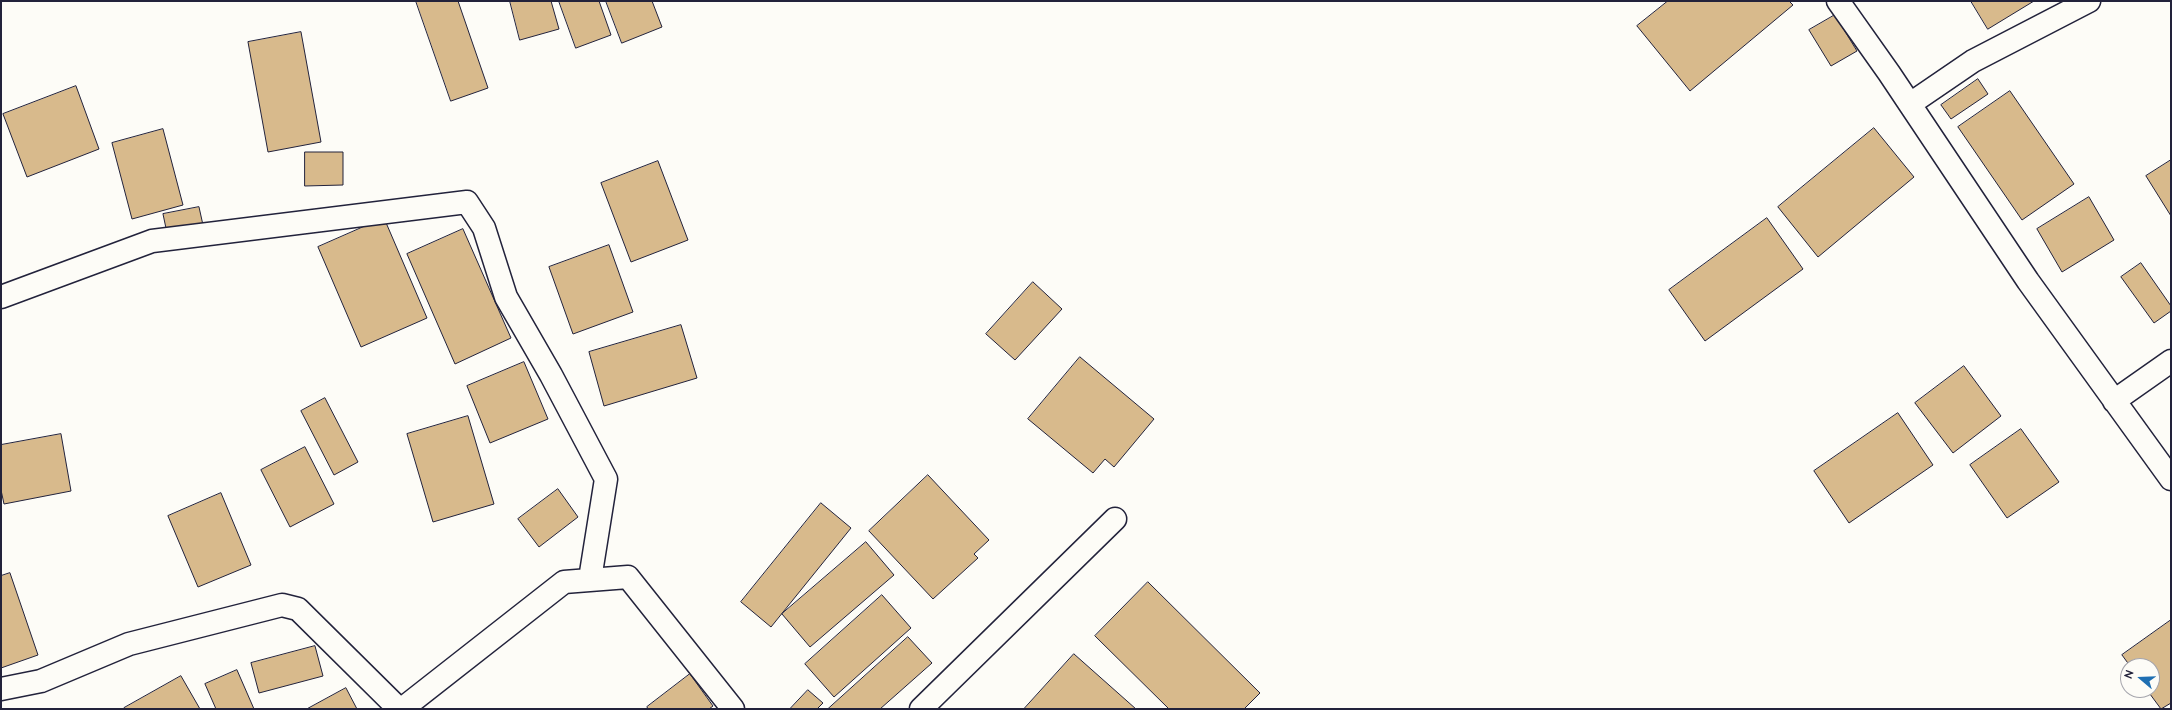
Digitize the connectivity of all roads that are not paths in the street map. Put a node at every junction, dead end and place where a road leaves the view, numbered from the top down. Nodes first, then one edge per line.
1 (1838, 1) edge
2 (2089, 1) edge
3 (1910, 104) junction
4 (1, 297) edge
5 (2171, 361) edge
6 (2114, 401) junction
7 (2171, 479) edge
8 (1115, 519) dead end
9 (590, 579) junction
10 (1, 689) edge
11 (401, 709) edge
12 (733, 709) edge
13 (921, 709) edge

1 - 3 street
2 - 3 street
3 - 6 street
4 - 9 street
5 - 6 street
6 - 7 street
8 - 13 street
9 - 11 street
9 - 12 street
10 - 11 street

